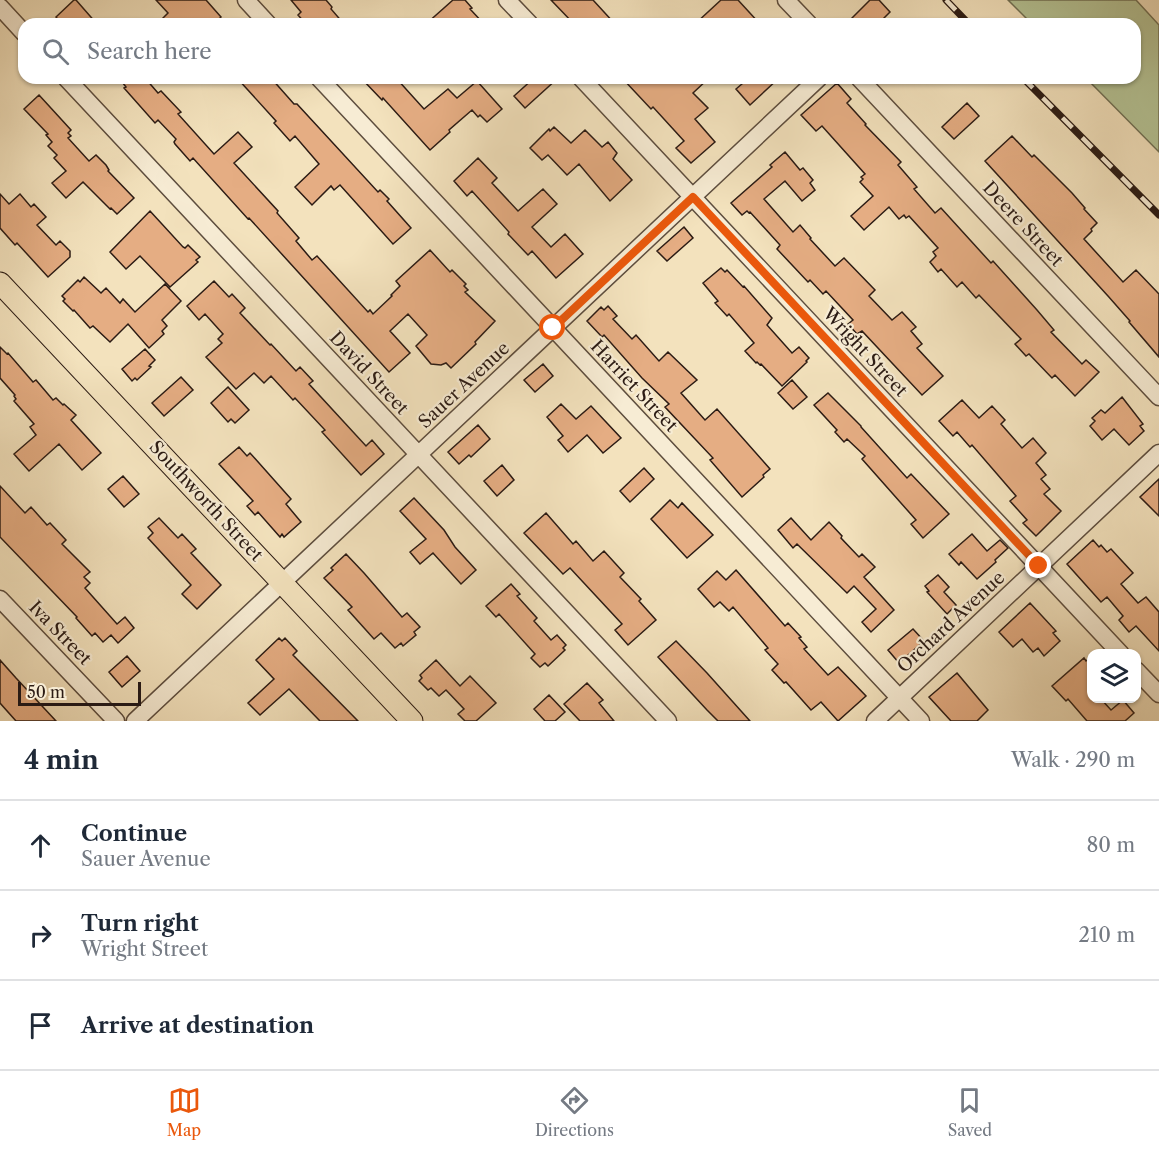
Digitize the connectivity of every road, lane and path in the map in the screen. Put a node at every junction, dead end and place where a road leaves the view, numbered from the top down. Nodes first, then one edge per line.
1 (246, 0) edge
2 (507, 0) edge
3 (786, 0) edge
4 (0, 8) edge
5 (262, 18) edge
6 (524, 18) edge
7 (802, 18) edge
8 (18, 27) edge
9 (72, 84) edge
10 (325, 84) edge
11 (587, 84) edge
12 (813, 84) edge
13 (865, 84) edge
14 (693, 197) junction
15 (0, 283) edge
16 (553, 328) junction
17 (1159, 398) edge
18 (1159, 453) edge
19 (418, 454) junction
20 (1039, 566) junction
21 (283, 583) junction
22 (0, 599) edge
23 (1116, 649) edge
24 (1141, 674) edge
25 (1159, 694) edge
26 (899, 698) junction
27 (116, 721) edge
28 (135, 721) edge
29 (412, 721) edge
30 (668, 721) edge
31 (875, 721) edge
32 (921, 721) edge

1 - 5 street
2 - 6 street
3 - 7 street
4 - 8 street
9 - 19 street, David Street
10 - 16 street, Harriet Street
11 - 14 street, Wright Street
12 - 14 street, Sauer Avenue
13 - 17 street, Deere Street
14 - 16 street, Sauer Avenue
14 - 20 street, Wright Street
15 - 21 main road, Southworth Street
16 - 19 street, Sauer Avenue
16 - 26 street, Harriet Street
18 - 20 street, Orchard Avenue
19 - 21 street, Sauer Avenue
19 - 30 street, David Street
20 - 23 street, Wright Street
20 - 26 street, Orchard Avenue
21 - 28 street, Sauer Avenue
21 - 29 main road, Southworth Street
22 - 27 street, Iva Street
24 - 25 street
26 - 31 street, Orchard Avenue
26 - 32 street, Harriet Street

